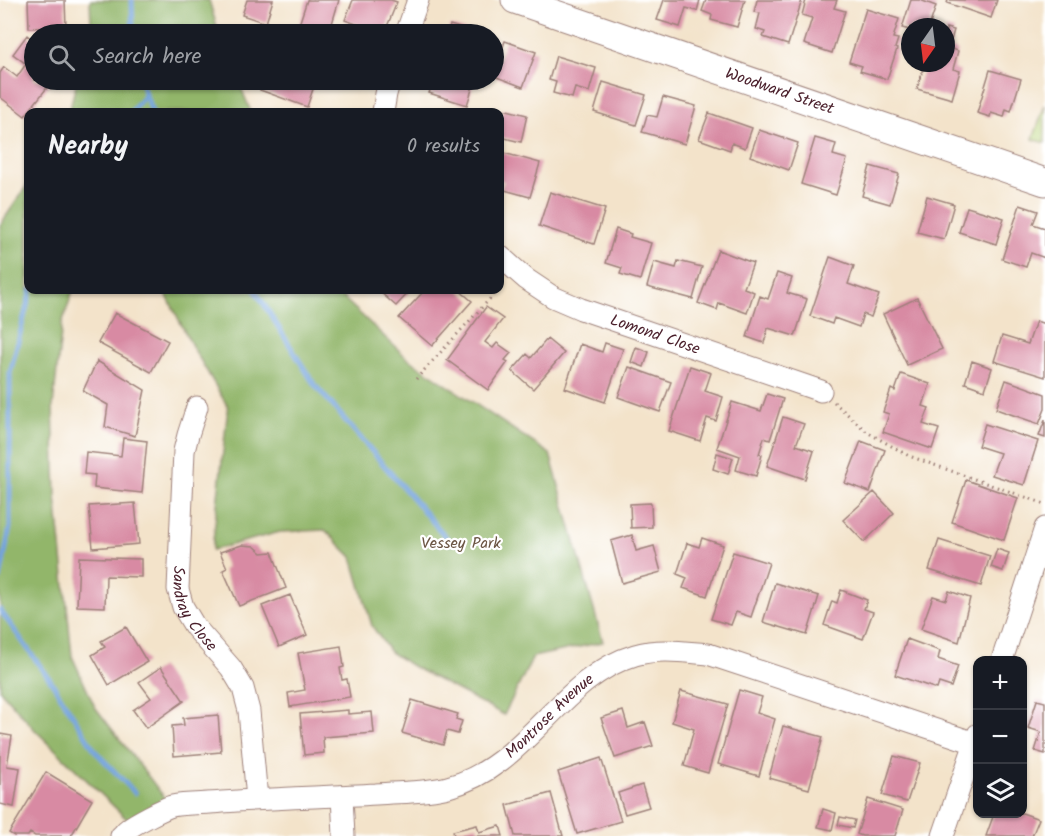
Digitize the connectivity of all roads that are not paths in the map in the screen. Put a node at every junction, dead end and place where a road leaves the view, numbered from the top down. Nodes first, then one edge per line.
1 (418, 0) edge
2 (515, 0) edge
3 (558, 7) edge
4 (409, 24) edge
5 (387, 90) edge
6 (384, 108) edge
7 (1045, 182) edge
8 (504, 260) edge
9 (821, 391) road end
10 (198, 407) dead end
11 (1045, 528) edge
12 (1003, 656) edge
13 (973, 738) edge
14 (973, 748) edge
15 (342, 796) junction
16 (257, 799) junction
17 (122, 836) edge
18 (344, 836) edge
19 (943, 836) edge

1 - 4 street
2 - 3 street, Woodward Street
3 - 7 street, Woodward Street
5 - 6 street
8 - 9 street, Lomond Close
10 - 16 street, Sandray Close
11 - 12 street
13 - 15 street, Montrose Avenue
14 - 19 street
15 - 16 street, Montrose Avenue
15 - 18 street
16 - 17 street, Montrose Avenue

